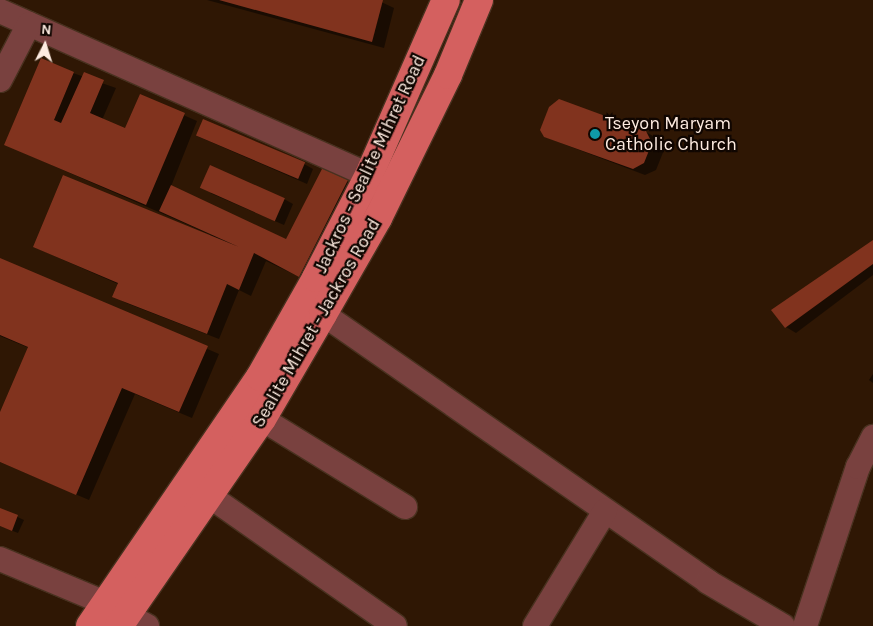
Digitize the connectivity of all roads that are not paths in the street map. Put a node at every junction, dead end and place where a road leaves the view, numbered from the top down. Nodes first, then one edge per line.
1 (446, 0) edge
2 (479, 0) edge
3 (0, 12) edge
4 (29, 24) junction
5 (419, 63) junction
6 (448, 75) junction
7 (0, 80) edge
8 (368, 175) junction
9 (323, 314) junction
10 (262, 418) junction
11 (873, 437) edge
12 (208, 494) junction
13 (405, 507) dead end
14 (605, 511) junction
15 (0, 559) edge
16 (125, 617) edge
17 (90, 626) edge
18 (395, 626) edge
19 (535, 626) edge
20 (783, 626) edge
21 (805, 626) edge

1 - 5 main road, Jackros - Sealite Mihret Road
2 - 6 main road, Sealite Mihret - Jackros Road
3 - 4 street
4 - 7 street
4 - 8 street
5 - 6 main road
5 - 8 main road, Jackros - Sealite Mihret Road
6 - 9 main road, Sealite Mihret - Jackros Road
8 - 16 main road, Jackros - Sealite Mihret Road
9 - 10 main road, Sealite Mihret - Jackros Road
9 - 14 street
10 - 12 main road, Sealite Mihret - Jackros Road
10 - 13 street
11 - 21 street
12 - 16 main road, Sealite Mihret - Jackros Road
12 - 18 street
14 - 19 street
14 - 20 street
15 - 16 street
16 - 17 main road, Jackros - Sealite Mihret Road

